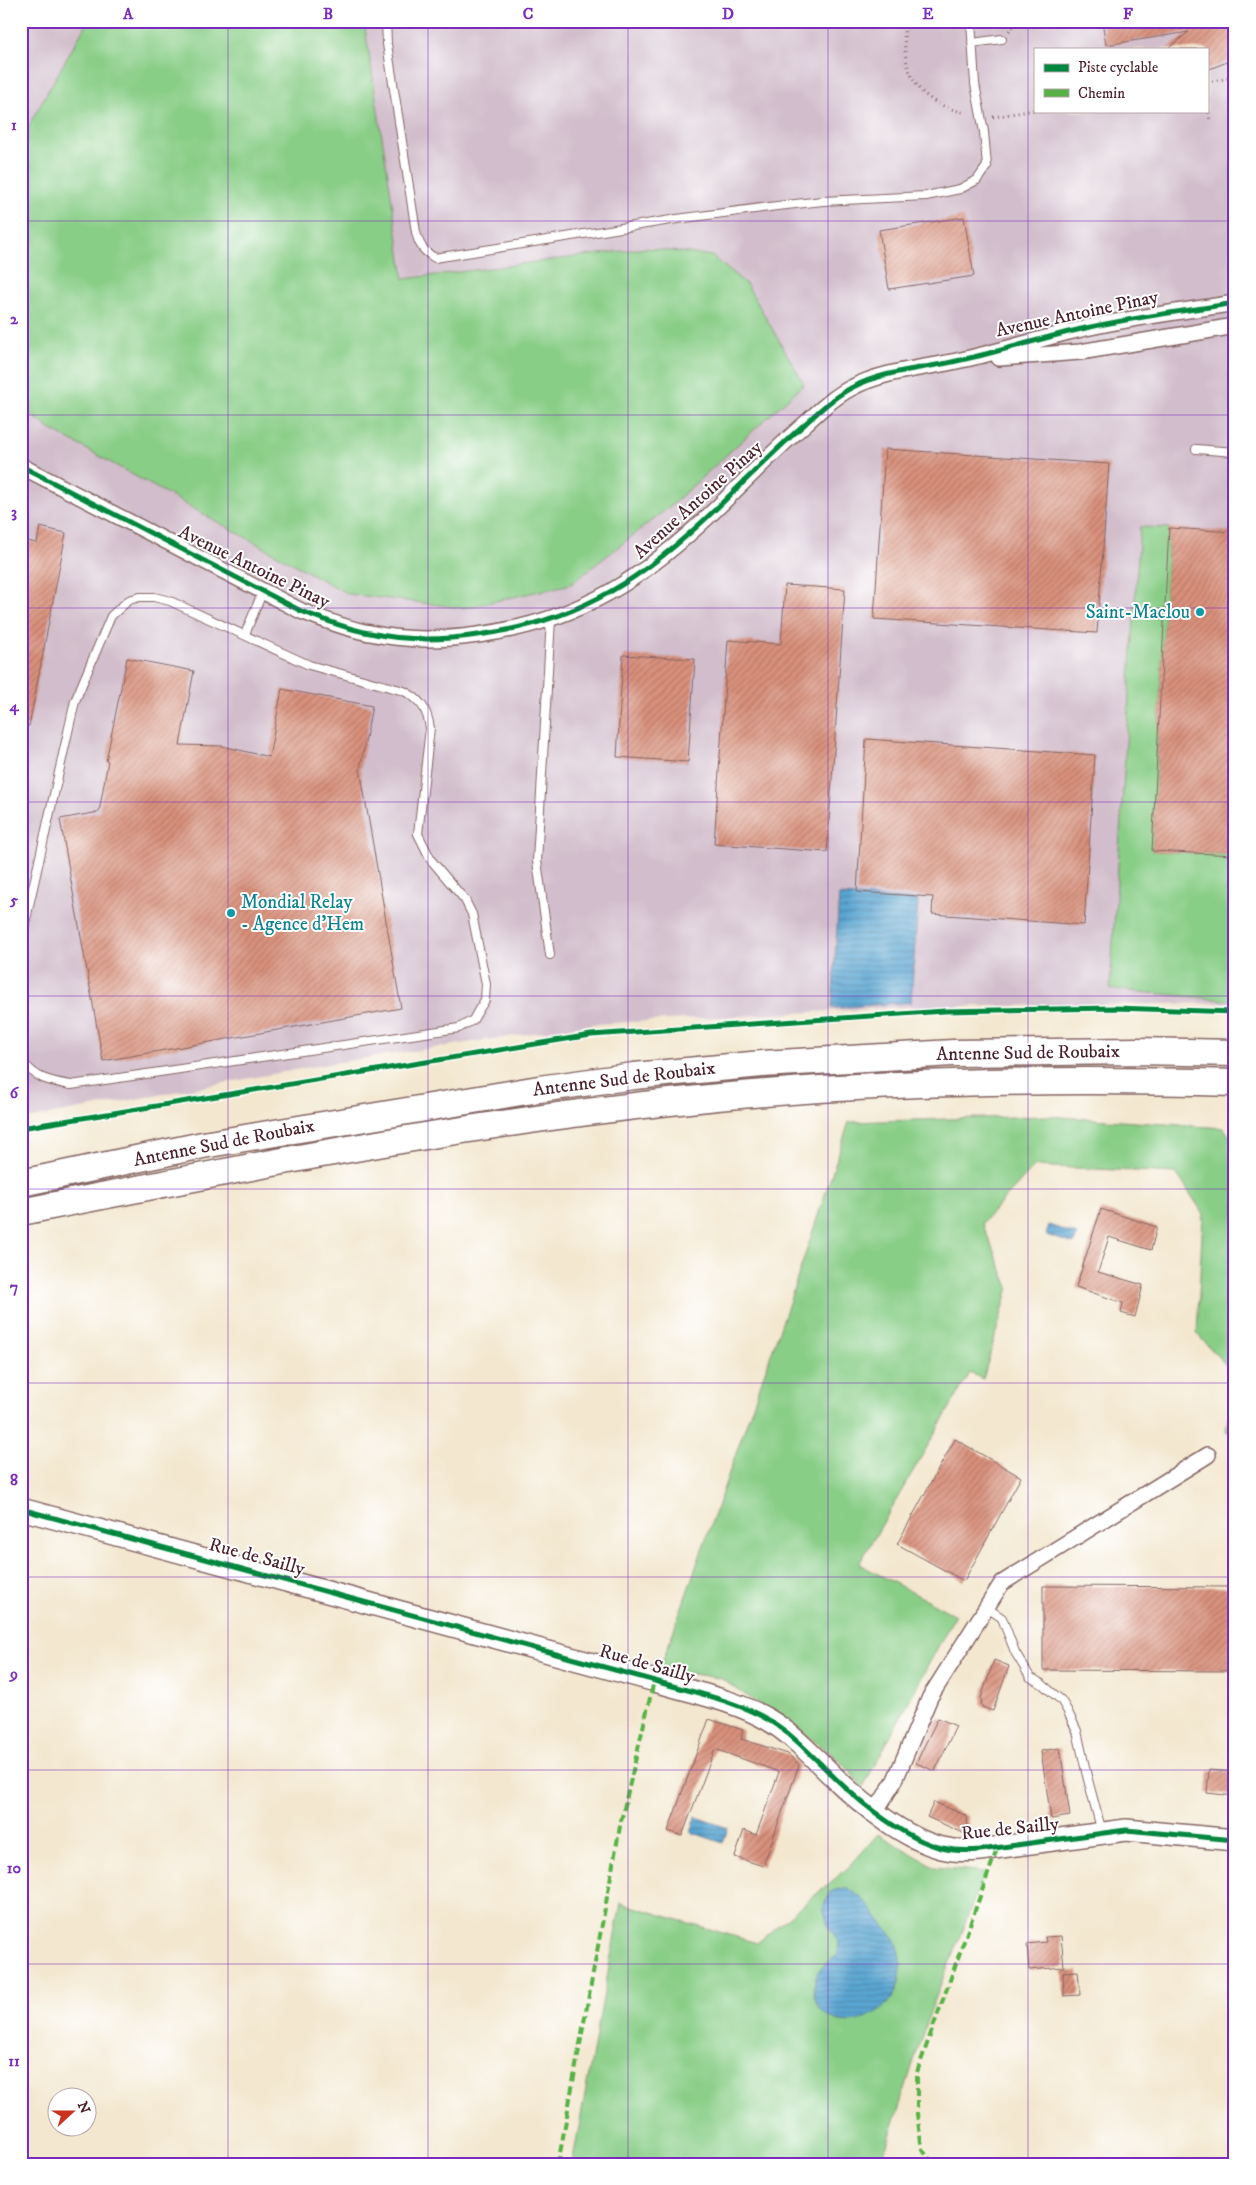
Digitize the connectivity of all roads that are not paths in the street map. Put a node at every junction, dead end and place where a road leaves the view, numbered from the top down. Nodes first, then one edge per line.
1 (386, 21) edge
2 (971, 21) edge
3 (1002, 39) dead end
4 (972, 43) junction
5 (1235, 303) edge
6 (1235, 326) edge
7 (958, 361) junction
8 (1196, 449) dead end
9 (1235, 452) edge
10 (21, 466) edge
11 (263, 591) junction
12 (551, 619) junction
13 (246, 634) junction
14 (21, 941) edge
15 (550, 955) dead end
16 (1235, 1053) edge
17 (21, 1060) edge
18 (1235, 1083) edge
19 (21, 1183) edge
20 (21, 1212) edge
21 (1208, 1455) dead end
22 (21, 1508) edge
23 (986, 1607) junction
24 (875, 1812) junction
25 (1102, 1832) junction
26 (1235, 1840) edge

1 - 4 lane
2 - 4 lane
3 - 4 lane
5 - 7 street, Avenue Antoine Pinay
6 - 7 street, Avenue Antoine Pinay
7 - 12 street, Avenue Antoine Pinay
8 - 9 lane
10 - 11 street, Avenue Antoine Pinay
11 - 12 street, Avenue Antoine Pinay
11 - 13 lane
12 - 15 lane
13 - 14 lane
13 - 17 lane
16 - 19 highway, Antenne Sud de Roubaix
18 - 20 highway, Antenne Sud de Roubaix
21 - 23 street
22 - 24 street, Rue de Sailly
23 - 24 street
23 - 25 lane
24 - 25 street, Rue de Sailly
25 - 26 street, Rue de Sailly

